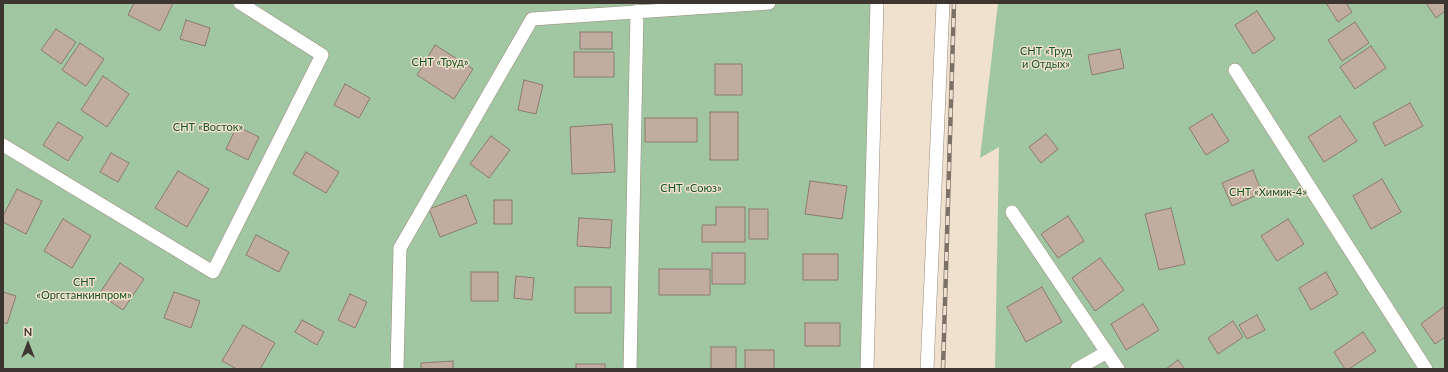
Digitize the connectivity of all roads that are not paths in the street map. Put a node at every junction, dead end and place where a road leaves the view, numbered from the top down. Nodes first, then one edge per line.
1 (240, 3) edge
2 (768, 3) edge
3 (877, 3) edge
4 (943, 3) edge
5 (637, 11) junction
6 (1235, 70) dead end
7 (3, 145) edge
8 (1012, 212) dead end
9 (1107, 352) junction
10 (397, 369) edge
11 (630, 369) edge
12 (867, 369) edge
13 (927, 369) edge
14 (1077, 369) edge
15 (1118, 369) edge
16 (1426, 369) edge

1 - 7 lane
2 - 5 lane
3 - 12 lane
4 - 13 lane
5 - 10 lane
5 - 11 lane
6 - 16 lane
8 - 9 lane
9 - 14 lane
9 - 15 lane

